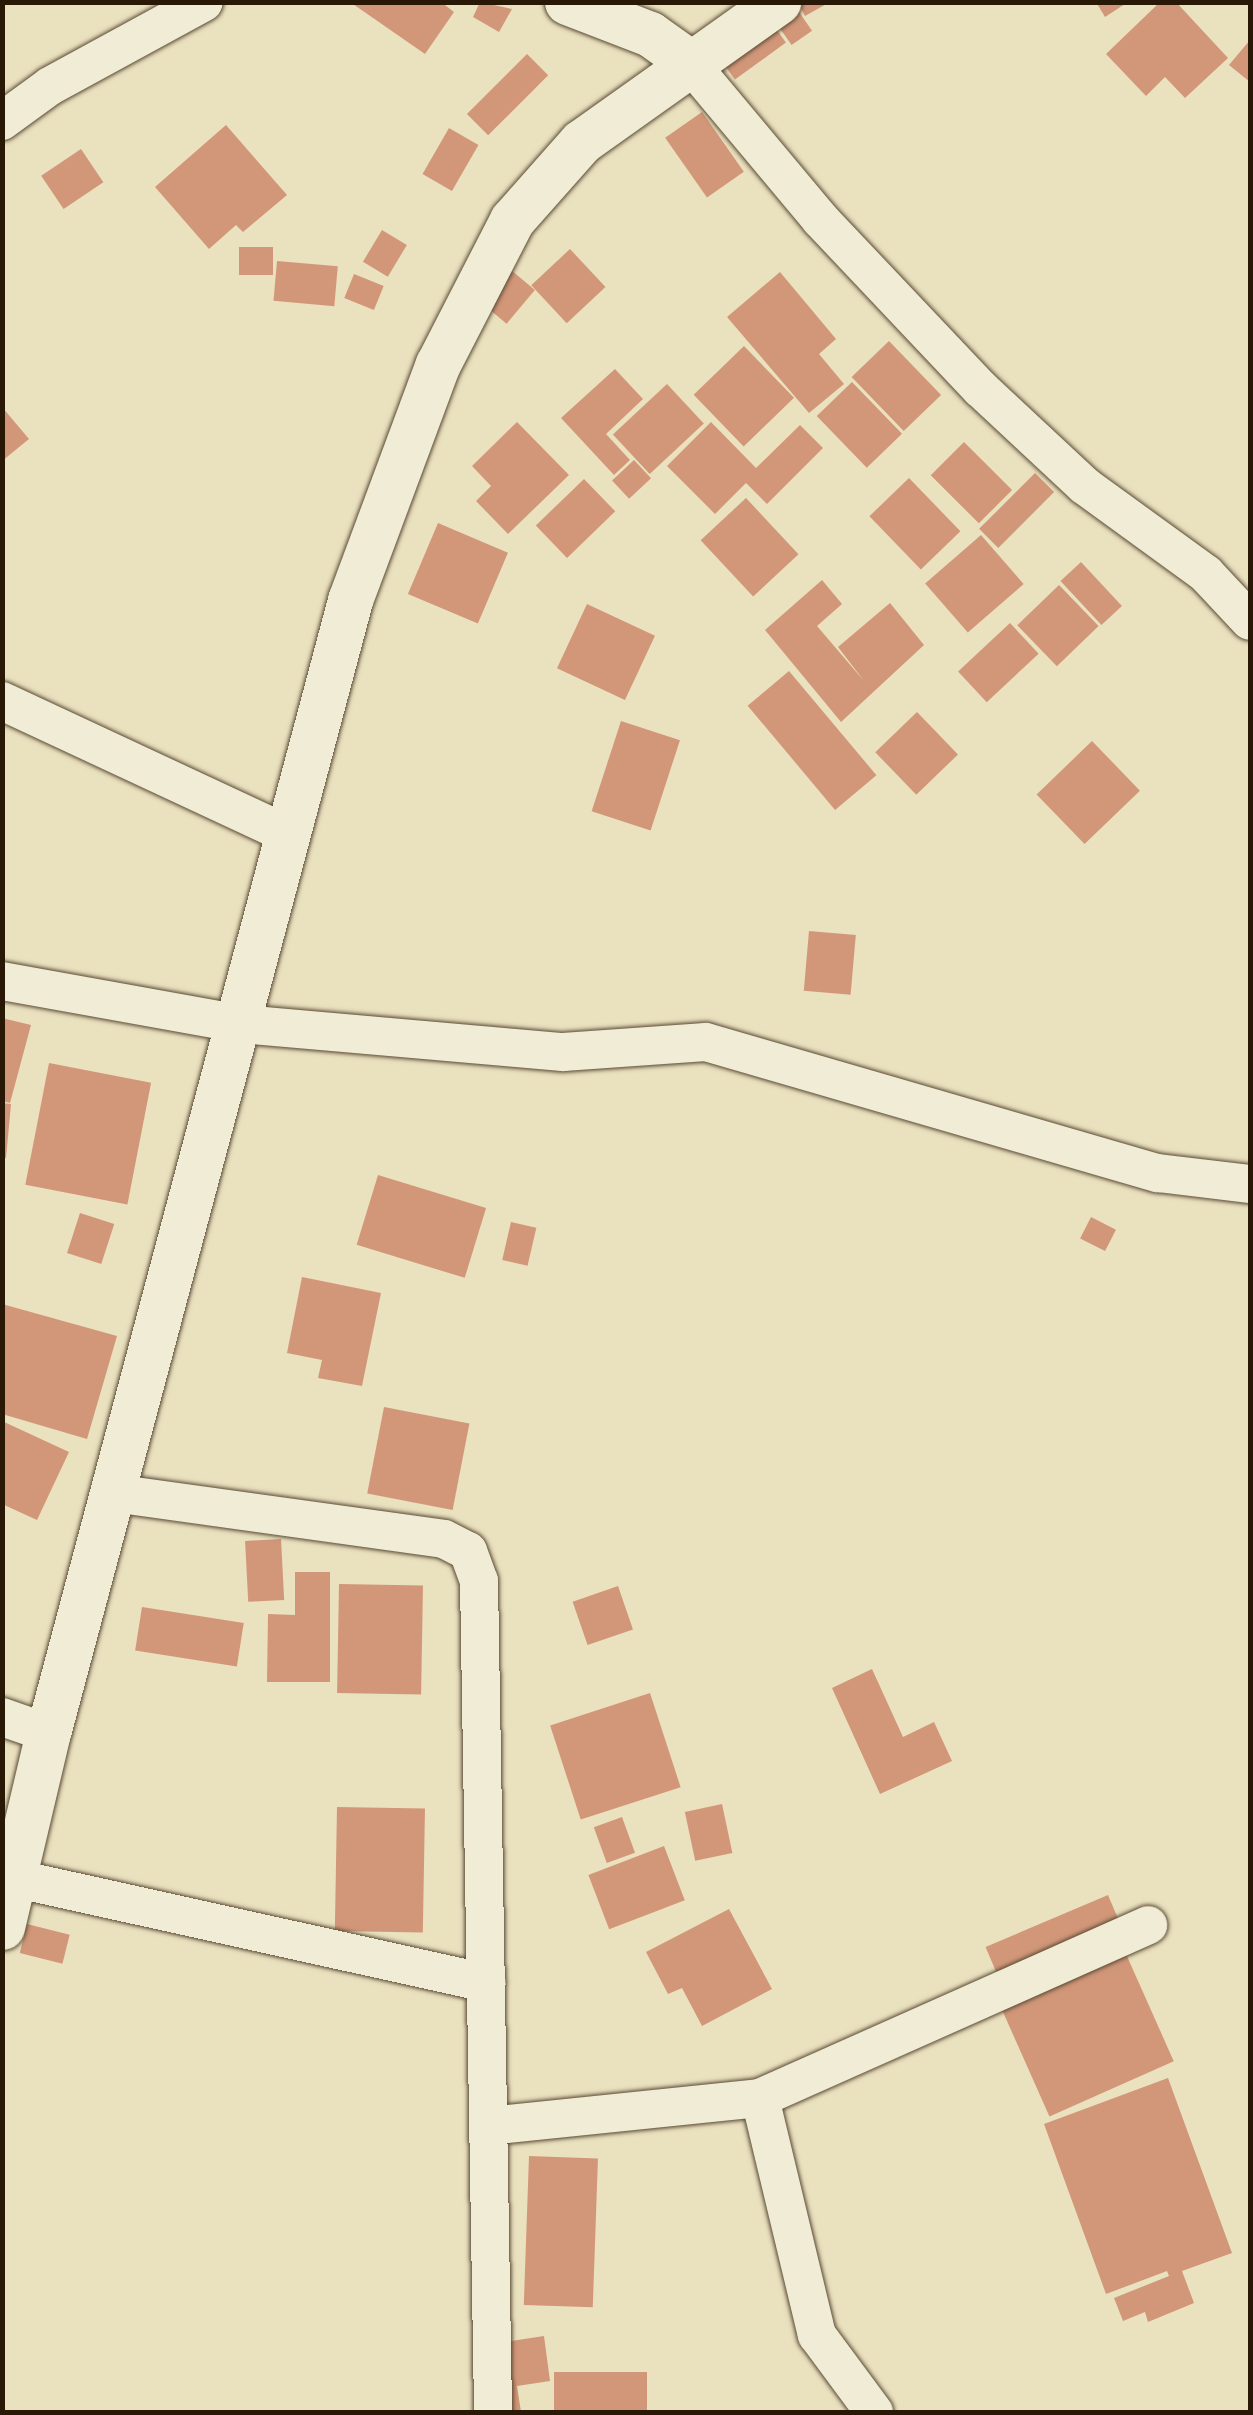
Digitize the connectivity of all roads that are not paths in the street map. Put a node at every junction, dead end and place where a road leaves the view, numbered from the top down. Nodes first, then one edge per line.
1 (204, 2) edge
2 (567, 2) edge
3 (778, 2) edge
4 (688, 61) junction
5 (2, 122) edge
6 (1250, 622) edge
7 (2, 701) edge
8 (290, 835) junction
9 (2, 980) edge
10 (241, 1024) junction
11 (1250, 1184) edge
12 (113, 1493) junction
13 (2, 1718) edge
14 (48, 1734) junction
15 (13, 1878) junction
16 (1148, 1925) dead end
17 (2, 1927) edge
18 (486, 1984) junction
19 (760, 2098) junction
20 (489, 2126) junction
21 (493, 2412) edge
22 (874, 2412) edge

1 - 5 street
2 - 4 street
3 - 4 street
4 - 6 street
4 - 8 street
7 - 8 street
8 - 10 street
9 - 10 street
10 - 11 street
10 - 12 street
12 - 14 street
12 - 18 street
13 - 14 street
14 - 15 street
15 - 17 street
15 - 18 street
16 - 19 street
18 - 20 street
19 - 20 street
19 - 22 street
20 - 21 street

